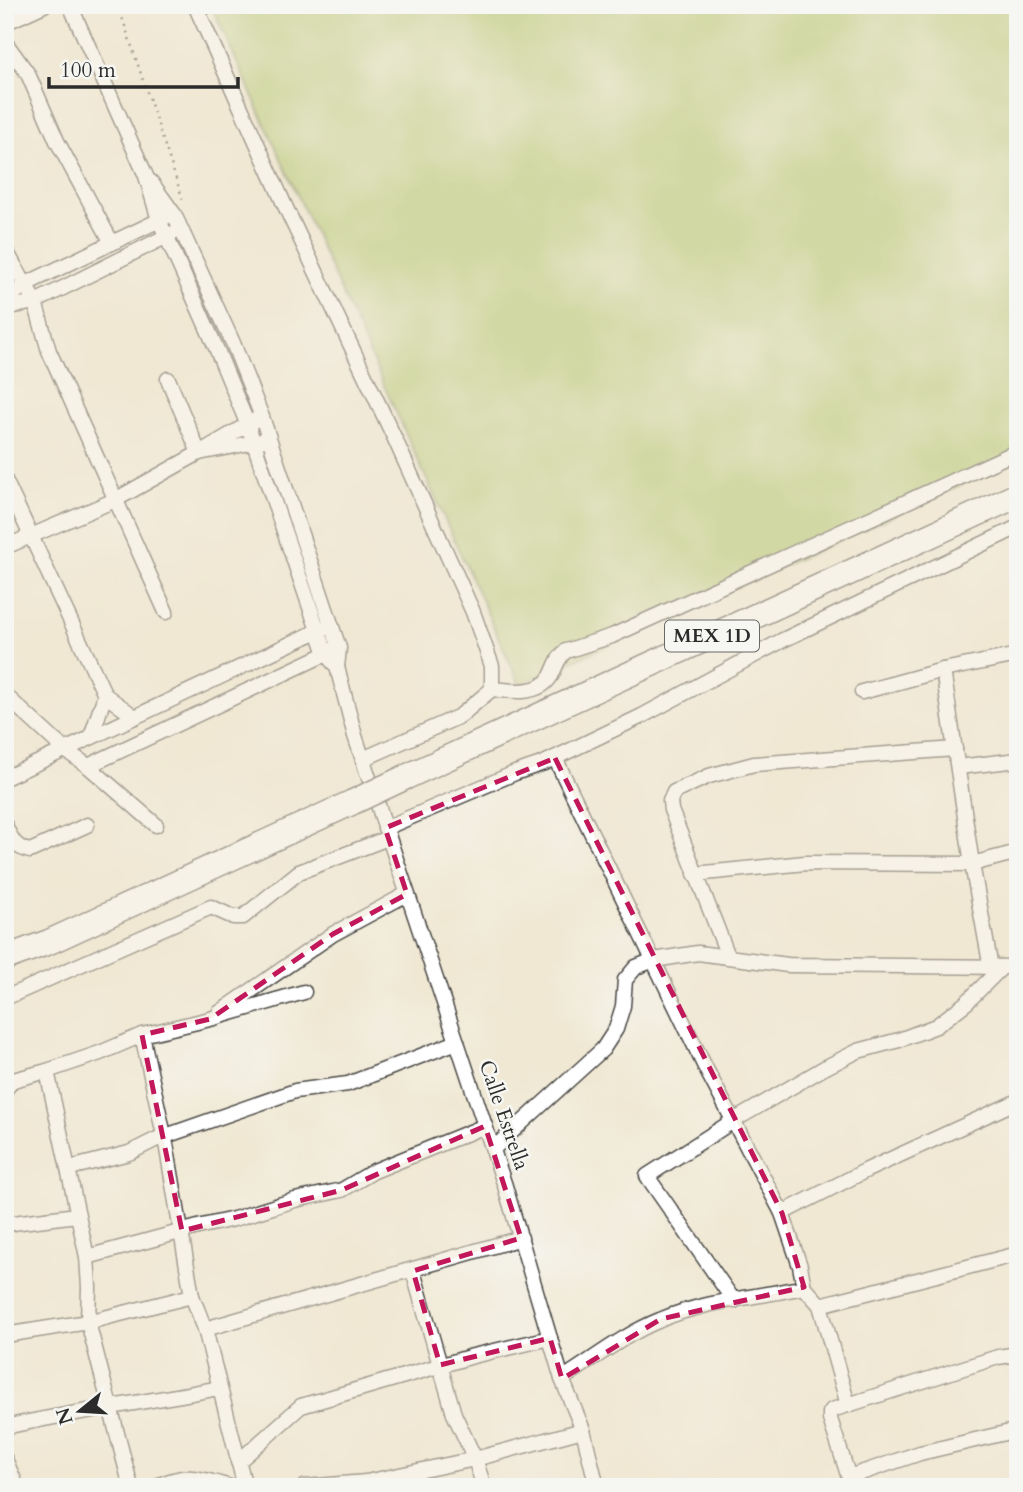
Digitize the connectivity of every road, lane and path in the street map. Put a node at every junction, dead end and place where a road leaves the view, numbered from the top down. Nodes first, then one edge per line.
1 (44, 5) edge
2 (70, 5) edge
3 (118, 5) edge
4 (195, 5) edge
5 (5, 23) edge
6 (5, 42) edge
7 (146, 176) junction
8 (179, 208) junction
9 (159, 220) junction
10 (181, 230) junction
11 (166, 237) junction
12 (112, 243) junction
13 (5, 249) edge
14 (26, 284) junction
15 (5, 301) edge
16 (35, 302) junction
17 (5, 308) edge
18 (233, 343) junction
19 (217, 350) junction
20 (167, 379) dead end
21 (262, 417) junction
22 (247, 423) junction
23 (270, 438) junction
24 (254, 444) junction
25 (1018, 451) edge
26 (199, 453) junction
27 (5, 480) edge
28 (1018, 495) edge
29 (115, 500) junction
30 (1018, 527) edge
31 (31, 536) junction
32 (5, 547) edge
33 (166, 612) dead end
34 (324, 628) junction
35 (332, 651) junction
36 (1018, 655) edge
37 (943, 670) junction
38 (492, 689) junction
39 (862, 692) dead end
40 (5, 695) edge
41 (105, 695) junction
42 (135, 717) junction
43 (91, 737) junction
44 (955, 749) junction
45 (65, 750) junction
46 (555, 758) junction
47 (363, 759) junction
48 (1018, 760) edge
49 (88, 766) junction
50 (958, 767) junction
51 (5, 778) edge
52 (5, 825) edge
53 (87, 825) dead end
54 (156, 825) dead end
55 (386, 833) junction
56 (1018, 852) edge
57 (972, 864) junction
58 (695, 874) junction
59 (407, 894) junction
60 (728, 957) junction
61 (5, 958) edge
62 (654, 960) junction
63 (1018, 967) edge
64 (996, 968) junction
65 (304, 992) dead end
66 (5, 998) edge
67 (211, 1019) junction
68 (142, 1035) junction
69 (457, 1042) junction
70 (47, 1071) junction
71 (5, 1090) edge
72 (1018, 1101) edge
73 (733, 1121) junction
74 (485, 1126) junction
75 (164, 1136) junction
76 (493, 1149) junction
77 (69, 1168) junction
78 (782, 1213) junction
79 (78, 1215) junction
80 (5, 1224) edge
81 (182, 1231) junction
82 (521, 1238) junction
83 (1018, 1254) edge
84 (87, 1257) junction
85 (412, 1271) junction
86 (803, 1287) junction
87 (192, 1296) junction
88 (734, 1301) junction
89 (820, 1305) junction
90 (88, 1322) junction
91 (205, 1329) junction
92 (5, 1335) edge
93 (550, 1338) junction
94 (1018, 1354) edge
95 (440, 1365) junction
96 (562, 1378) junction
97 (219, 1388) junction
98 (848, 1405) junction
99 (110, 1406) junction
100 (5, 1427) edge
101 (583, 1430) junction
102 (1018, 1430) edge
103 (5, 1459) edge
104 (475, 1459) junction
105 (238, 1462) junction
106 (850, 1482) edge
107 (367, 1484) edge
108 (17, 1487) edge
109 (131, 1487) edge
110 (155, 1487) edge
111 (230, 1487) edge
112 (245, 1487) edge
113 (304, 1487) edge
114 (484, 1487) edge
115 (597, 1487) edge

1 - 5 street
2 - 7 street
3 - 8 path
4 - 38 street
6 - 12 street
7 - 8 street
7 - 9 street
8 - 9 street
8 - 10 street
9 - 11 street
9 - 12 street
10 - 11 street
10 - 18 street
11 - 16 street
11 - 19 street
12 - 14 street
13 - 14 street
14 - 15 street
14 - 16 street
16 - 17 street
16 - 29 street
18 - 19 street
18 - 21 street
19 - 22 street
20 - 26 street
21 - 22 street
21 - 23 street
22 - 24 street
22 - 26 street
23 - 24 street
23 - 34 street
24 - 26 street
24 - 34 street
25 - 38 street
26 - 29 street
27 - 31 street
28 - 61 highway, MEX 1D, bridge
29 - 31 street
29 - 33 street
30 - 46 street
31 - 32 street
31 - 41 street
34 - 35 street
34 - 42 street
35 - 47 street, Calle Estrella
35 - 49 street
36 - 37 street
37 - 39 street
37 - 44 street
38 - 47 street
40 - 45 street
41 - 42 street
41 - 43 street
42 - 43 street
43 - 45 street
44 - 50 street
44 - 58 street
45 - 49 street
45 - 51 street
46 - 55 street
46 - 62 street
47 - 55 street, Calle Estrella
48 - 50 street
49 - 54 street
50 - 57 street
52 - 53 street
55 - 59 street, Calle Estrella
55 - 66 street
56 - 57 street
57 - 58 street
57 - 64 street
58 - 60 street
59 - 67 street
59 - 69 street, Calle Estrella
60 - 62 street
60 - 64 street
62 - 73 street
62 - 76 street
63 - 64 street
64 - 73 street
65 - 67 street
67 - 68 street
68 - 70 street
68 - 75 street
69 - 74 street, Calle Estrella
69 - 75 street
70 - 71 street
70 - 77 street
72 - 78 street
73 - 78 street
73 - 88 street
74 - 76 street, Calle Estrella
74 - 81 street
75 - 77 street
75 - 81 street
76 - 82 street, Calle Estrella
77 - 79 street
78 - 86 street
79 - 80 street
79 - 84 street
81 - 84 street
81 - 87 street
82 - 85 street
82 - 93 street, Calle Estrella
83 - 89 street
84 - 90 street
85 - 91 street
85 - 95 street
86 - 88 street
86 - 89 street
87 - 90 street
87 - 91 street
88 - 96 street
89 - 98 street
90 - 92 street
90 - 99 street
91 - 97 street
93 - 95 street
93 - 96 street, Calle Estrella
94 - 98 street
95 - 104 street
95 - 105 street
96 - 101 street, Calle Estrella
97 - 99 street
97 - 105 street
98 - 106 street
99 - 100 street
99 - 109 street
101 - 104 street
101 - 115 street, Calle Estrella
102 - 106 street
103 - 108 street
104 - 107 street
104 - 114 street
105 - 112 street
107 - 113 street
110 - 111 street

